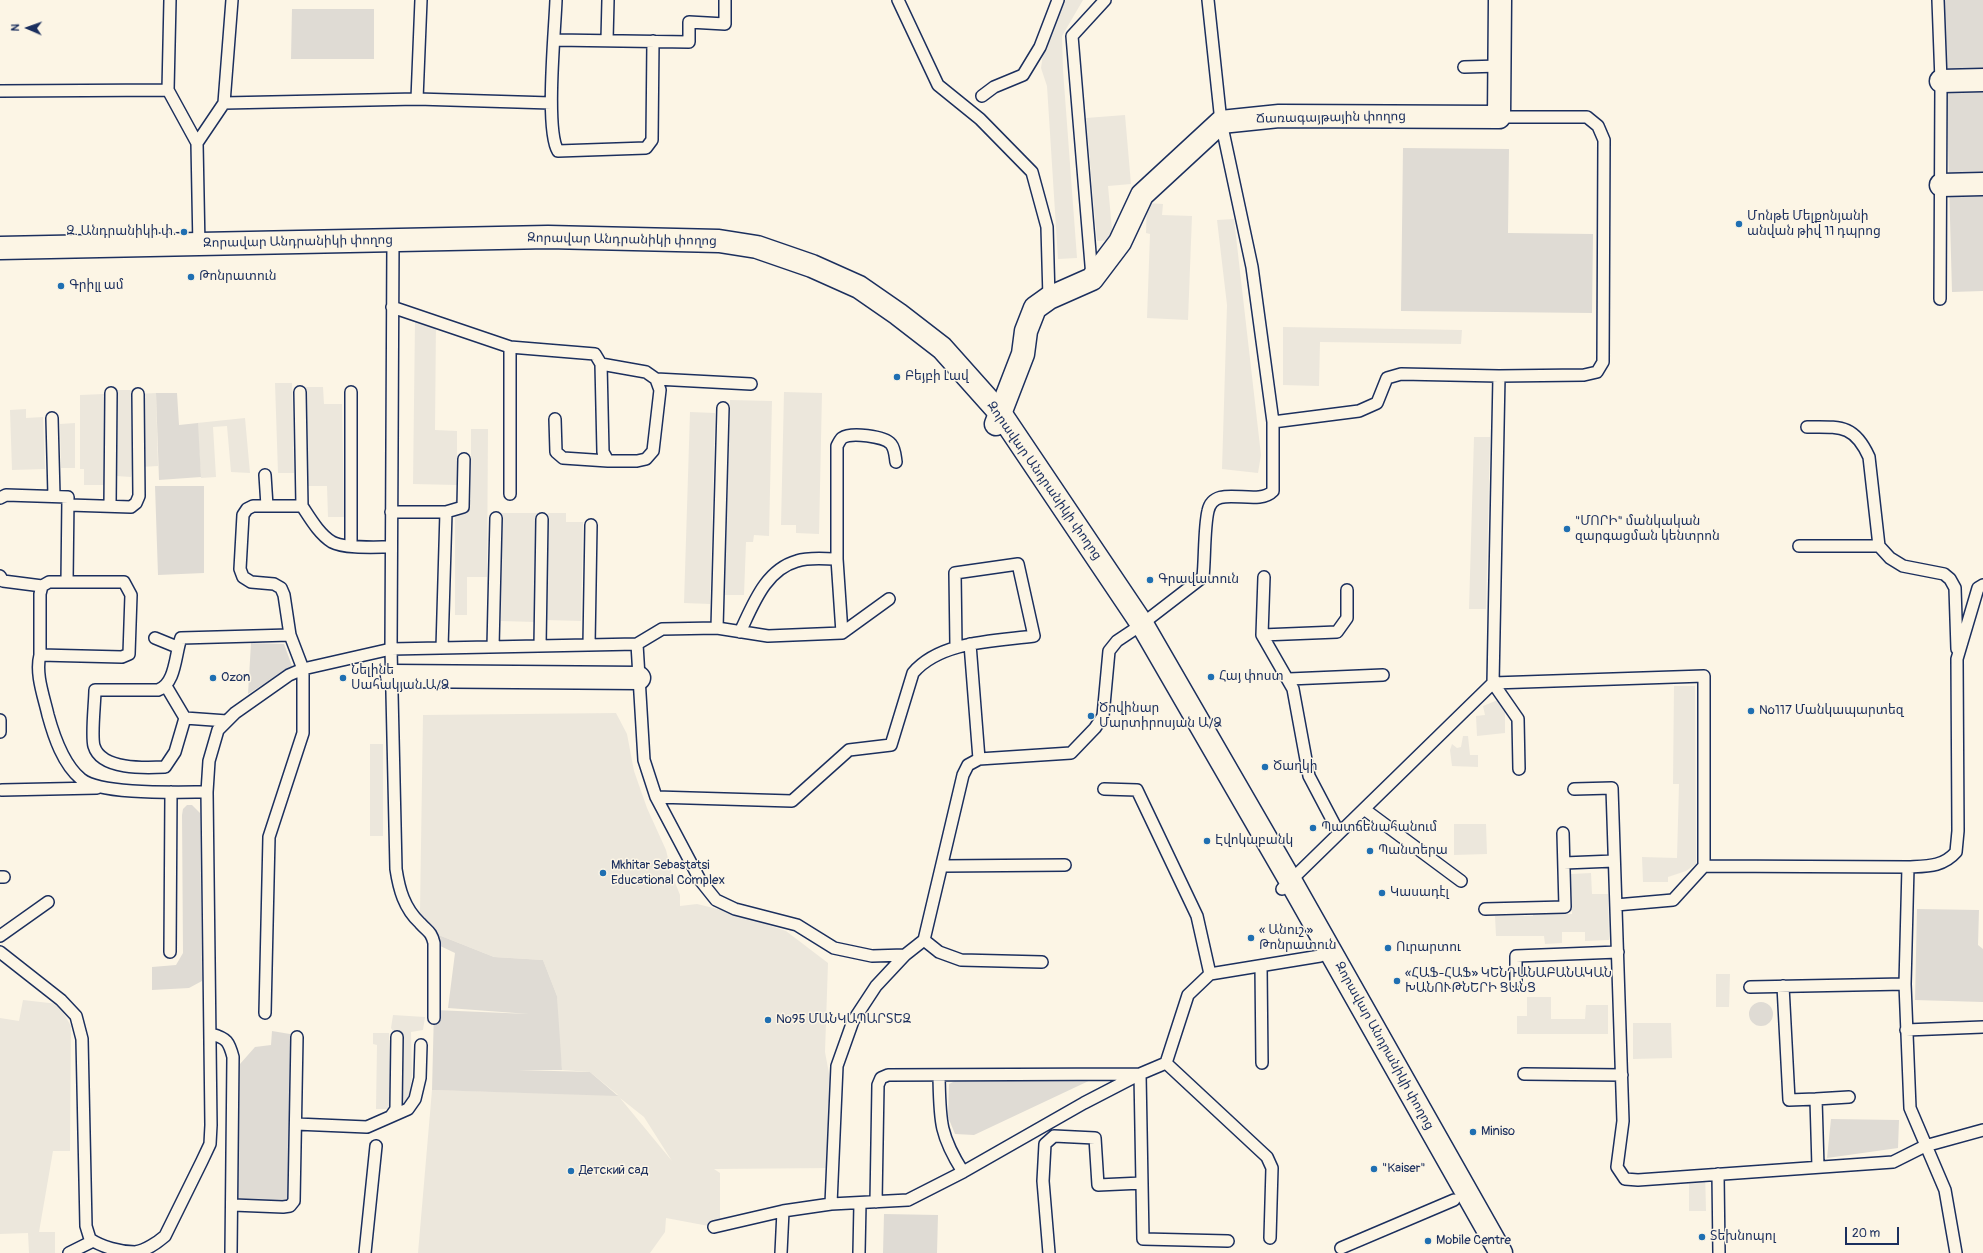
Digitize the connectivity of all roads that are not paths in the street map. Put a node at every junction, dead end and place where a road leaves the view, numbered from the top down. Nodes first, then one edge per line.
1 (170, 0) edge
2 (232, 0) edge
3 (421, 0) edge
4 (556, 0) edge
5 (608, 0) edge
6 (725, 0) edge
7 (898, 0) edge
8 (1058, 0) edge
9 (1105, 0) edge
10 (1208, 0) edge
11 (1500, 0) edge
12 (1938, 0) edge
13 (554, 40) junction
14 (607, 40) junction
15 (653, 41) junction
16 (1500, 66) junction
17 (1464, 67) dead end
18 (1983, 80) edge
19 (1941, 81) junction
20 (168, 90) junction
21 (0, 91) edge
22 (982, 96) dead end
23 (417, 99) junction
24 (551, 103) junction
25 (224, 104) junction
26 (1499, 117) junction
27 (1221, 122) junction
28 (197, 143) junction
29 (1983, 184) edge
30 (1940, 185) junction
31 (393, 246) junction
32 (0, 248) edge
33 (199, 249) junction
34 (0, 258) edge
35 (1092, 279) junction
36 (1048, 298) junction
37 (1940, 298) dead end
38 (392, 307) junction
39 (510, 347) junction
40 (601, 364) junction
41 (1499, 376) junction
42 (656, 379) junction
43 (750, 384) dead end
44 (300, 392) dead end
45 (351, 392) dead end
46 (110, 393) dead end
47 (138, 394) dead end
48 (723, 408) dead end
49 (52, 418) dead end
50 (554, 419) dead end
51 (998, 419) junction
52 (1273, 422) junction
53 (1808, 427) dead end
54 (464, 459) dead end
55 (608, 461) junction
56 (896, 462) dead end
57 (265, 475) dead end
58 (510, 494) dead end
59 (54, 496) junction
60 (0, 498) edge
61 (69, 505) junction
62 (110, 506) junction
63 (267, 506) junction
64 (302, 506) junction
65 (391, 512) junction
66 (446, 512) junction
67 (496, 518) dead end
68 (542, 519) dead end
69 (591, 525) dead end
70 (350, 546) junction
71 (1799, 546) dead end
72 (1879, 546) junction
73 (391, 547) junction
74 (837, 559) junction
75 (0, 576) edge
76 (1264, 577) dead end
77 (67, 582) junction
78 (1983, 585) edge
79 (42, 586) junction
80 (1347, 590) dead end
81 (889, 599) dead end
82 (1138, 626) junction
83 (717, 628) junction
84 (740, 632) junction
85 (842, 633) junction
86 (290, 635) junction
87 (1262, 635) junction
88 (155, 638) dead end
89 (637, 644) junction
90 (970, 644) junction
91 (589, 645) junction
92 (540, 646) junction
93 (956, 646) junction
94 (177, 647) junction
95 (493, 647) junction
96 (442, 648) junction
97 (392, 649) junction
98 (40, 656) junction
99 (1957, 659) junction
100 (304, 669) junction
101 (1383, 675) dead end
102 (392, 676) junction
103 (639, 678) junction
104 (1289, 679) junction
105 (1493, 683) junction
106 (166, 686) junction
107 (185, 718) junction
108 (0, 720) edge
109 (227, 721) junction
110 (0, 732) edge
111 (980, 759) junction
112 (1520, 770) dead end
113 (102, 788) junction
114 (1104, 789) dead end
115 (1574, 789) dead end
116 (2, 790) dead end
117 (171, 792) junction
118 (207, 792) junction
119 (656, 797) junction
120 (1364, 809) junction
121 (1339, 833) junction
122 (1563, 833) dead end
123 (1614, 861) junction
124 (1564, 863) junction
125 (1065, 865) dead end
126 (943, 866) junction
127 (1704, 866) junction
128 (1908, 867) junction
129 (1461, 881) dead end
130 (1286, 884) junction
131 (48, 902) dead end
132 (1616, 905) junction
133 (1485, 909) dead end
134 (0, 936) edge
135 (924, 940) junction
136 (0, 952) edge
137 (170, 952) dead end
138 (1618, 952) junction
139 (905, 955) junction
140 (1320, 956) junction
141 (1042, 962) dead end
142 (1261, 966) junction
143 (1210, 974) junction
144 (1516, 981) dead end
145 (1905, 984) junction
146 (1783, 986) junction
147 (1750, 987) dead end
148 (265, 1013) dead end
149 (434, 1018) dead end
150 (1983, 1027) edge
151 (1906, 1030) junction
152 (211, 1034) junction
153 (297, 1037) dead end
154 (397, 1037) dead end
155 (421, 1045) dead end
156 (1166, 1063) junction
157 (1262, 1064) dead end
158 (1140, 1074) junction
159 (1524, 1074) dead end
160 (1622, 1075) junction
161 (939, 1076) junction
162 (1849, 1097) dead end
163 (1816, 1099) junction
164 (391, 1116) junction
165 (296, 1124) junction
166 (1983, 1130) edge
167 (376, 1146) dead end
168 (1925, 1146) junction
169 (1818, 1167) junction
170 (963, 1172) junction
171 (1718, 1174) junction
172 (1142, 1183) junction
173 (1454, 1200) junction
174 (876, 1202) junction
175 (860, 1203) junction
176 (831, 1204) junction
177 (233, 1205) junction
178 (783, 1211) junction
179 (714, 1227) dead end
180 (1270, 1238) dead end
181 (93, 1241) junction
182 (1228, 1241) dead end
183 (1341, 1248) dead end
184 (69, 1253) edge
185 (232, 1253) edge
186 (365, 1253) edge
187 (781, 1253) edge
188 (859, 1253) edge
189 (1049, 1253) edge
190 (1484, 1253) edge
191 (1501, 1253) edge
192 (1719, 1253) edge
193 (1956, 1253) edge

1 - 20 lane
2 - 25 lane
3 - 23 lane
4 - 13 lane
5 - 14 lane
6 - 15 lane
7 - 36 lane
8 - 22 lane
9 - 35 lane
10 - 27 lane
11 - 16 main road
12 - 19 lane
13 - 14 lane
13 - 24 lane
14 - 15 lane
15 - 24 lane
16 - 17 lane
16 - 26 main road
18 - 19 main road
19 - 30 lane
20 - 21 lane
20 - 28 lane
23 - 24 lane
23 - 25 lane
25 - 28 lane
26 - 27 main road, Ճառագայթային փողոց
26 - 41 lane
27 - 35 main road
27 - 52 lane
28 - 33 lane
29 - 30 main road
30 - 37 lane
31 - 33 main road, Զորավար Անդրանիկի փողոց
31 - 38 lane
31 - 51 main road, Զորավար Անդրանիկի փողոց
32 - 33 main road, Զորավար Անդրանիկի փողոց
33 - 34 main road, Զորավար Անդրանիկի փողոց
35 - 36 main road
36 - 51 main road
38 - 39 lane
38 - 65 lane
39 - 40 lane
39 - 58 lane
40 - 42 lane
40 - 55 lane
41 - 52 lane
41 - 105 lane
42 - 43 lane
42 - 55 lane
44 - 64 lane
45 - 70 lane
46 - 62 lane
47 - 62 lane
48 - 83 lane
49 - 59 lane
50 - 55 lane
51 - 82 main road, Զորավար Անդրանիկի փողոց
52 - 82 lane
53 - 72 lane
54 - 66 lane
56 - 74 lane
57 - 63 lane
59 - 60 lane
59 - 61 lane
61 - 62 lane
61 - 77 lane
63 - 64 lane
63 - 86 lane
64 - 70 lane
65 - 66 lane
65 - 73 lane
66 - 96 lane
67 - 95 lane
68 - 92 lane
69 - 91 lane
70 - 73 lane
71 - 72 lane
72 - 99 lane
73 - 97 lane
74 - 84 lane
74 - 85 lane
75 - 79 lane
76 - 87 lane
77 - 79 lane
77 - 98 lane
78 - 99 lane
79 - 98 lane
80 - 87 lane
81 - 85 lane
82 - 111 lane
82 - 130 main road, Զորավար Անդրանիկի փողոց
83 - 84 lane
83 - 89 lane
84 - 85 lane
86 - 94 lane
86 - 100 lane
87 - 104 lane
88 - 94 lane
89 - 91 lane
89 - 103 lane
90 - 93 lane
90 - 93 lane
90 - 111 lane
91 - 92 lane
92 - 95 lane
93 - 119 lane
94 - 106 lane
95 - 96 lane
96 - 97 lane
97 - 100 lane
97 - 102 lane
98 - 113 lane
99 - 128 lane
100 - 109 lane
100 - 148 lane
101 - 104 lane
102 - 103 main road
102 - 149 lane
103 - 119 lane
104 - 121 lane
105 - 112 lane
105 - 120 lane
105 - 127 lane
106 - 107 lane
106 - 107 lane
107 - 109 lane
108 - 110 lane
109 - 118 lane
111 - 126 lane
113 - 116 lane
113 - 117 lane
114 - 143 lane
115 - 123 lane
117 - 118 lane
117 - 137 lane
118 - 152 lane
119 - 139 lane
120 - 121 lane
120 - 129 lane
121 - 130 lane
122 - 124 lane
123 - 124 lane
123 - 132 lane
124 - 133 lane
125 - 126 lane
126 - 135 lane
127 - 128 lane
127 - 132 lane
128 - 145 lane
130 - 140 main road, Զորավար Անդրանիկի փողոց
130 - 191 main road, Զորավար Անդրանիկի փողոց
131 - 134 lane
132 - 138 lane
135 - 139 lane
135 - 141 lane
136 - 181 lane
138 - 144 lane
138 - 160 lane
139 - 176 lane
140 - 142 lane
140 - 173 main road, Զորավար Անդրանիկի փողոց
142 - 143 lane
142 - 157 lane
143 - 156 lane
145 - 146 lane
145 - 151 lane
146 - 147 lane
146 - 163 lane
150 - 151 lane
151 - 168 lane
152 - 177 lane
152 - 181 lane
153 - 165 lane
154 - 164 lane
155 - 164 lane
156 - 158 lane
156 - 180 lane
158 - 161 lane
158 - 170 lane
158 - 172 lane
159 - 160 lane
160 - 171 lane
161 - 170 lane
161 - 174 lane
162 - 163 lane
163 - 169 lane
164 - 165 lane
165 - 177 lane
166 - 168 lane
167 - 186 lane
168 - 169 lane
168 - 193 lane
169 - 171 lane
170 - 174 lane
171 - 192 lane
172 - 182 lane
172 - 189 lane
173 - 183 lane
173 - 190 main road, Զորավար Անդրանիկի փողոց
174 - 175 lane
175 - 176 lane
175 - 188 lane
176 - 178 lane
177 - 185 lane
178 - 179 lane
178 - 187 lane
181 - 184 lane

